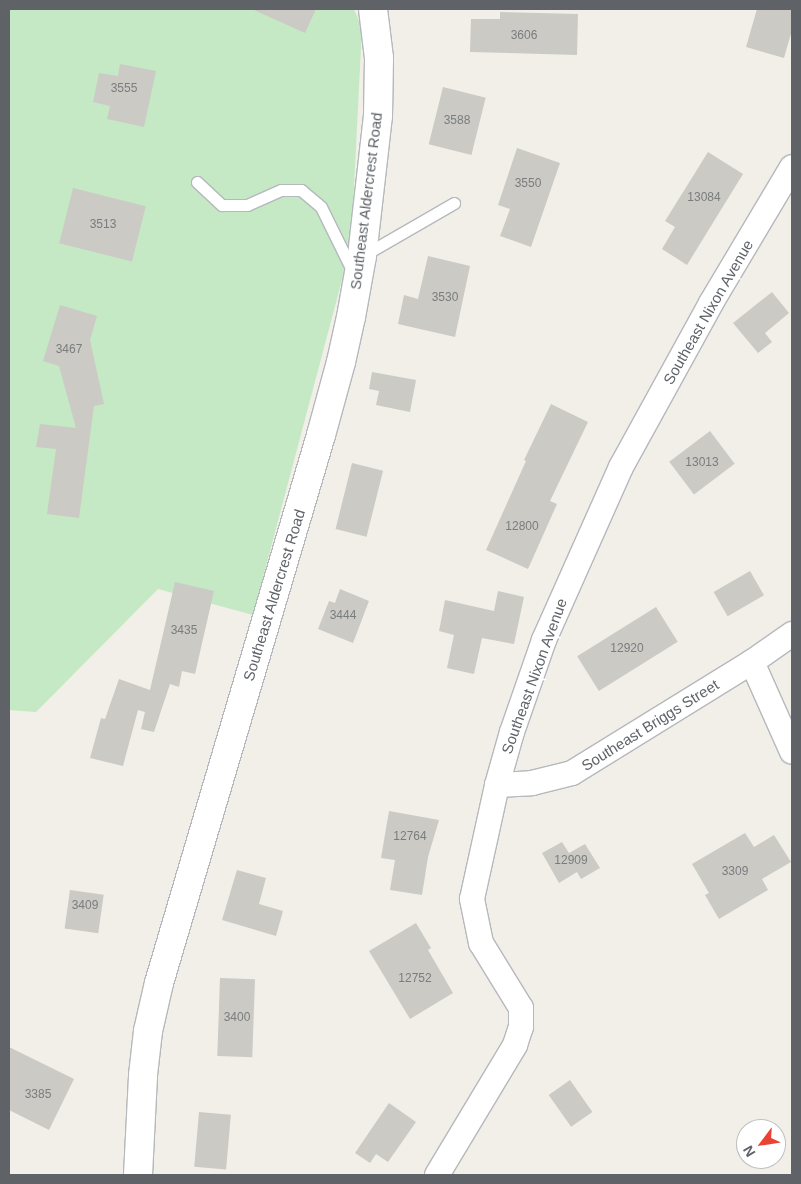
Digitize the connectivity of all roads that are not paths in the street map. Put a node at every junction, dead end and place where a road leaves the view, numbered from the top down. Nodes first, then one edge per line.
1 (373, 9) edge
2 (792, 167) edge
3 (197, 182) dead end
4 (454, 204) dead end
5 (360, 268) junction
6 (792, 634) edge
7 (752, 662) junction
8 (792, 752) edge
9 (497, 785) junction
10 (138, 1175) edge
11 (438, 1175) edge

1 - 5 street, Southeast Aldercrest Road
2 - 9 street, Southeast Nixon Avenue
3 - 5 lane
4 - 5 lane
5 - 10 street, Southeast Aldercrest Road
6 - 7 street, Southeast Briggs Street
7 - 8 street
7 - 9 street, Southeast Briggs Street
9 - 11 street, Southeast Nixon Avenue

